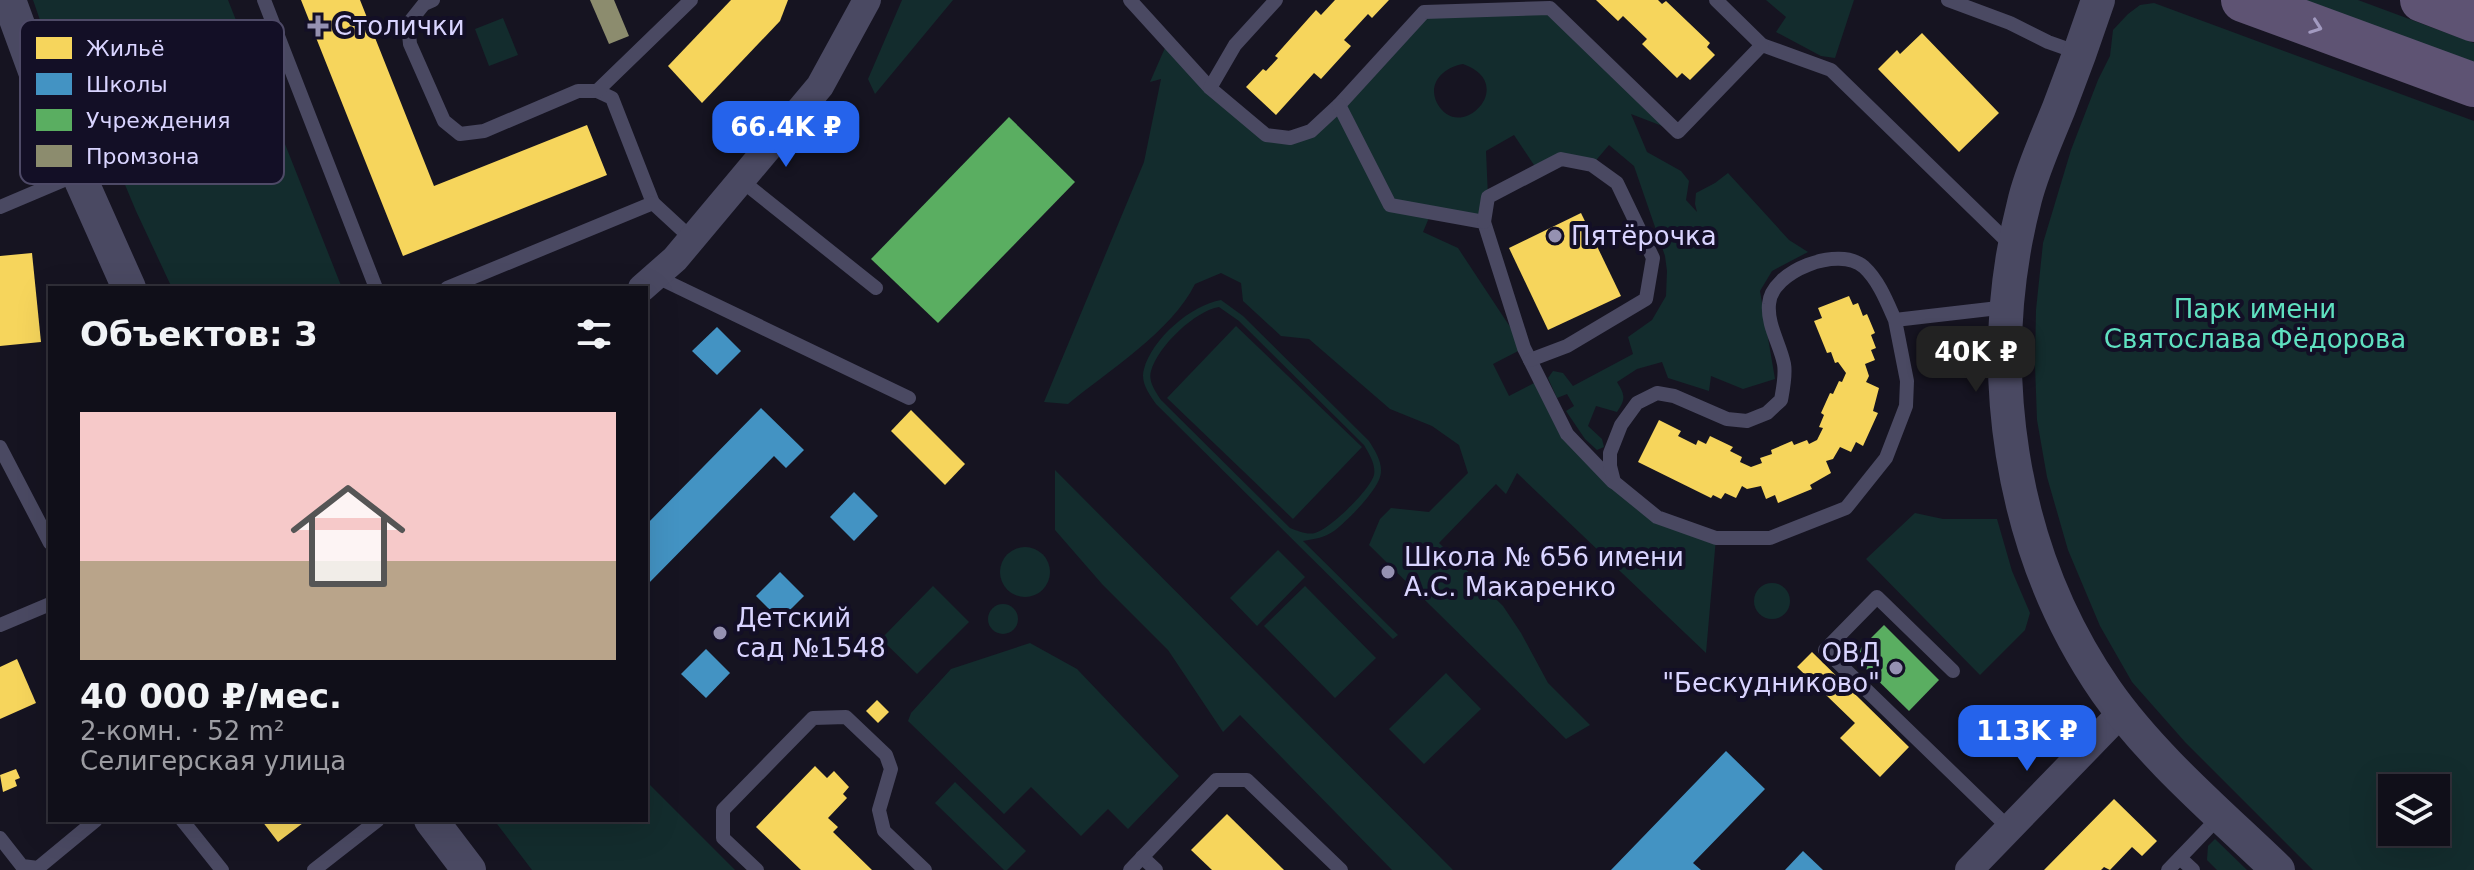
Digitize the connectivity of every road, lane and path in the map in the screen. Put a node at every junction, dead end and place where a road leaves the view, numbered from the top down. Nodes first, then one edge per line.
1 (9, 0) edge
2 (264, 0) edge
3 (433, 0) edge
4 (691, 0) edge
5 (867, 0) edge
6 (1130, 0) edge
7 (1276, 0) edge
8 (1716, 0) edge
9 (1948, 0) edge
10 (2098, 0) edge
11 (2243, 0) edge
12 (2422, 0) edge
13 (272, 20) edge
14 (2474, 20) edge
15 (20, 30) edge
16 (1762, 45) junction
17 (284, 51) edge
18 (2080, 53) junction
19 (2474, 85) edge
20 (1210, 88) junction
21 (597, 91) junction
22 (1339, 105) junction
23 (742, 181) junction
24 (54, 184) edge
25 (82, 184) edge
26 (653, 203) junction
27 (0, 207) edge
28 (1484, 222) junction
29 (692, 239) junction
30 (2014, 248) junction
31 (650, 282) edge
32 (128, 286) edge
33 (375, 286) edge
34 (452, 286) edge
35 (876, 288) dead end
36 (2007, 307) junction
37 (1895, 320) junction
38 (1530, 360) junction
39 (909, 398) dead end
40 (0, 447) edge
41 (1614, 482) junction
42 (48, 539) edge
43 (48, 605) edge
44 (0, 625) edge
45 (1953, 671) dead end
46 (2122, 712) junction
47 (2221, 815) junction
48 (94, 822) edge
49 (184, 822) edge
50 (375, 822) edge
51 (433, 822) edge
52 (2010, 829) junction
53 (0, 838) edge
54 (1142, 857) junction
55 (2180, 858) junction
56 (222, 870) edge
57 (314, 870) edge
58 (469, 870) edge
59 (757, 870) edge
60 (925, 870) edge
61 (1130, 870) edge
62 (1156, 870) edge
63 (1341, 870) edge
64 (1969, 870) edge
65 (2168, 870) edge
66 (2193, 870) edge
67 (2278, 870) edge

1 - 15 street
2 - 13 lane
3 - 21 lane
4 - 21 lane
5 - 23 street
6 - 20 lane
7 - 20 lane
8 - 16 lane
9 - 18 lane
10 - 18 street
11 -> 19 main road
12 - 14 main road
16 - 22 lane
16 - 30 lane
17 - 33 lane
18 - 30 street
20 - 22 lane
21 - 26 lane
22 - 28 lane
23 - 29 street
23 - 35 lane
24 - 27 lane
25 - 32 street
26 - 29 lane
26 - 34 lane
28 - 38 lane
28 - 38 lane
29 - 31 street
30 - 36 street
31 - 39 lane
36 - 37 lane
36 - 46 street
37 - 41 lane
37 - 41 lane
38 - 41 lane
40 - 42 lane
43 - 44 lane
45 - 52 lane
46 - 47 street
46 - 52 street
47 - 55 lane
47 - 67 street
48 - 53 lane
49 - 56 lane
50 - 57 lane
51 - 58 street
52 - 64 street
54 - 61 lane
54 - 62 lane
54 - 63 lane
55 - 65 lane
55 - 66 lane
59 - 60 lane

